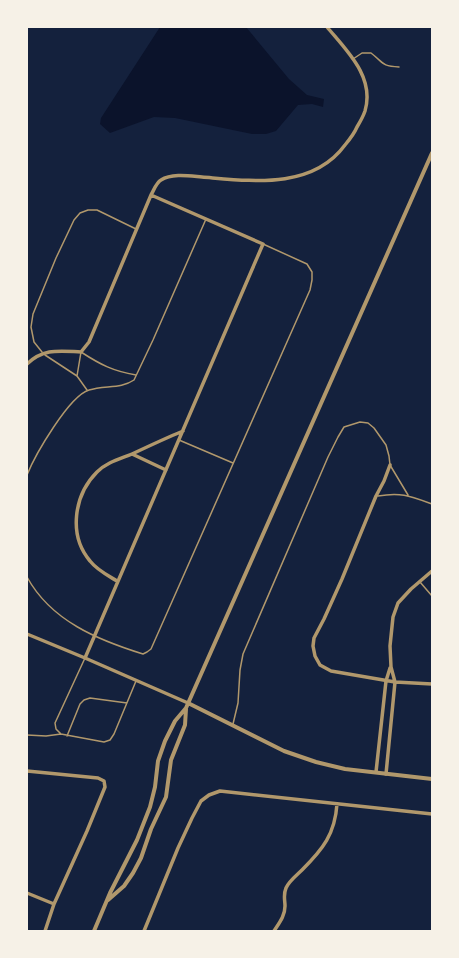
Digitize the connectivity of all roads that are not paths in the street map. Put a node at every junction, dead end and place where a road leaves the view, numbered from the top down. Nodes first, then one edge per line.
1 (327, 27) edge
2 (353, 59) junction
3 (399, 67) dead end
4 (432, 153) edge
5 (151, 195) junction
6 (206, 219) junction
7 (136, 229) junction
8 (263, 244) junction
9 (81, 352) junction
10 (43, 353) junction
11 (27, 364) edge
12 (136, 375) junction
13 (77, 376) junction
14 (87, 390) junction
15 (183, 431) junction
16 (179, 440) junction
17 (132, 454) junction
18 (233, 463) junction
19 (390, 465) junction
20 (166, 470) junction
21 (27, 475) edge
22 (408, 495) junction
23 (376, 496) junction
24 (432, 504) edge
25 (432, 571) edge
26 (27, 579) edge
27 (117, 581) junction
28 (420, 582) junction
29 (432, 596) edge
30 (27, 634) edge
31 (94, 636) junction
32 (85, 658) junction
33 (391, 667) junction
34 (136, 680) junction
35 (386, 681) junction
36 (395, 682) junction
37 (432, 684) edge
38 (127, 703) junction
39 (188, 703) junction
40 (186, 708) junction
41 (233, 725) junction
42 (61, 734) junction
43 (27, 735) edge
44 (67, 736) junction
45 (27, 771) edge
46 (376, 772) junction
47 (386, 774) junction
48 (432, 779) edge
49 (337, 804) junction
50 (432, 814) edge
51 (27, 893) edge
52 (107, 900) junction
53 (54, 904) junction
54 (45, 931) edge
55 (94, 931) edge
56 (144, 931) edge
57 (274, 931) edge

1 - 2 street
2 - 3 lane
2 - 5 street
4 - 39 street
5 - 6 street
5 - 7 street
6 - 8 street
6 - 12 lane
7 - 9 street
7 - 10 lane
8 - 15 street
8 - 18 lane
9 - 10 street
9 - 12 lane
9 - 13 lane
10 - 11 street
10 - 13 lane
12 - 14 lane
13 - 14 lane
14 - 21 lane
15 - 16 street
15 - 17 street
16 - 18 lane
16 - 20 street
17 - 20 street
17 - 27 street
18 - 31 lane
19 - 22 lane
19 - 23 street
19 - 41 lane
20 - 27 street
22 - 23 lane
22 - 24 lane
23 - 35 street
25 - 28 street
26 - 31 lane
27 - 31 street
28 - 29 lane
28 - 33 street
30 - 32 street
31 - 32 street
32 - 34 street
32 - 42 lane
33 - 35 street
33 - 36 street
34 - 38 lane
34 - 39 street
35 - 36 street
35 - 46 street
36 - 37 street
36 - 47 street
38 - 44 lane
38 - 44 lane
39 - 40 street
39 - 41 street
40 - 52 street
40 - 52 street
41 - 46 street
42 - 43 lane
42 - 44 lane
45 - 53 street
46 - 47 street
47 - 48 street
49 - 50 street
49 - 56 street
49 - 57 street
51 - 53 street
52 - 55 street
53 - 54 street

